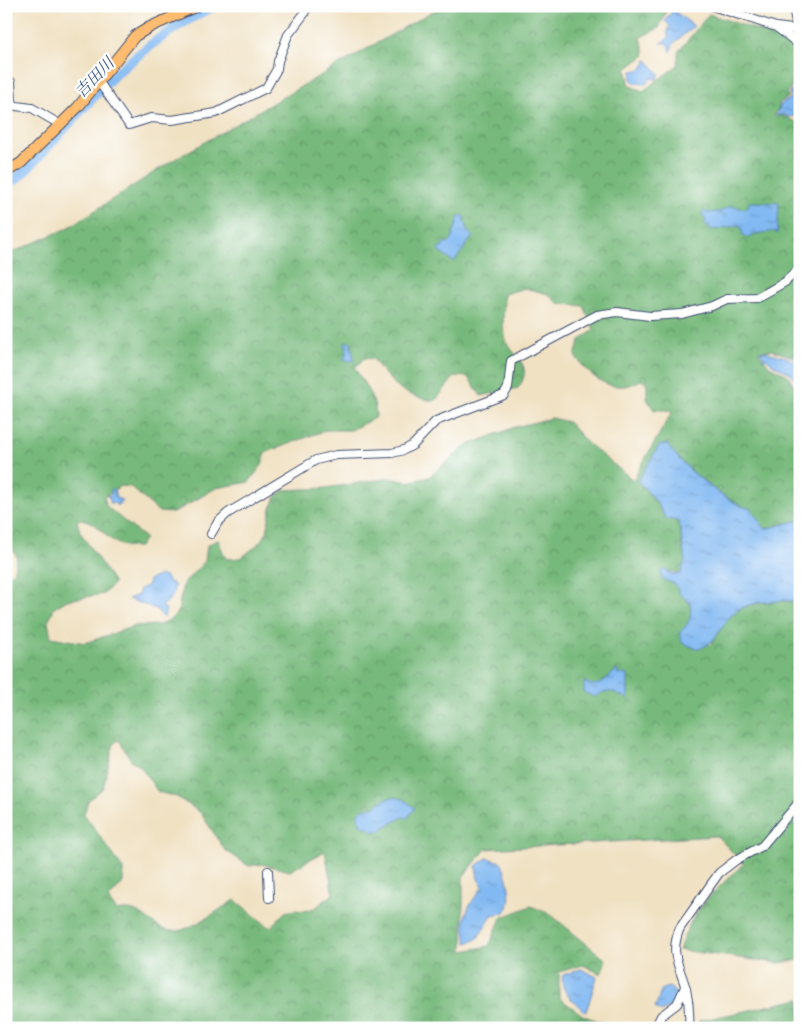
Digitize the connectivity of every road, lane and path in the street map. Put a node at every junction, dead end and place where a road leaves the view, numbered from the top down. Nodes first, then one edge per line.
1 (197, 6) edge
2 (307, 6) edge
3 (712, 6) edge
4 (734, 6) edge
5 (793, 6) edge
6 (738, 15) junction
7 (776, 27) junction
8 (798, 29) edge
9 (800, 45) edge
10 (11, 82) dead end
11 (100, 83) junction
12 (61, 125) junction
13 (6, 172) edge
14 (800, 268) edge
15 (211, 534) dead end
16 (800, 801) edge
17 (268, 871) dead end
18 (268, 898) dead end
19 (685, 986) junction
20 (655, 1028) edge
21 (689, 1028) edge

1 - 11 main road
2 - 11 street
3 - 6 street
4 - 6 street
5 - 8 street
6 - 7 street
7 - 8 street
7 - 9 street
10 - 12 street
11 - 12 main road
12 - 13 main road
14 - 15 street
16 - 19 street
17 - 18 street
19 - 20 street
19 - 21 street

